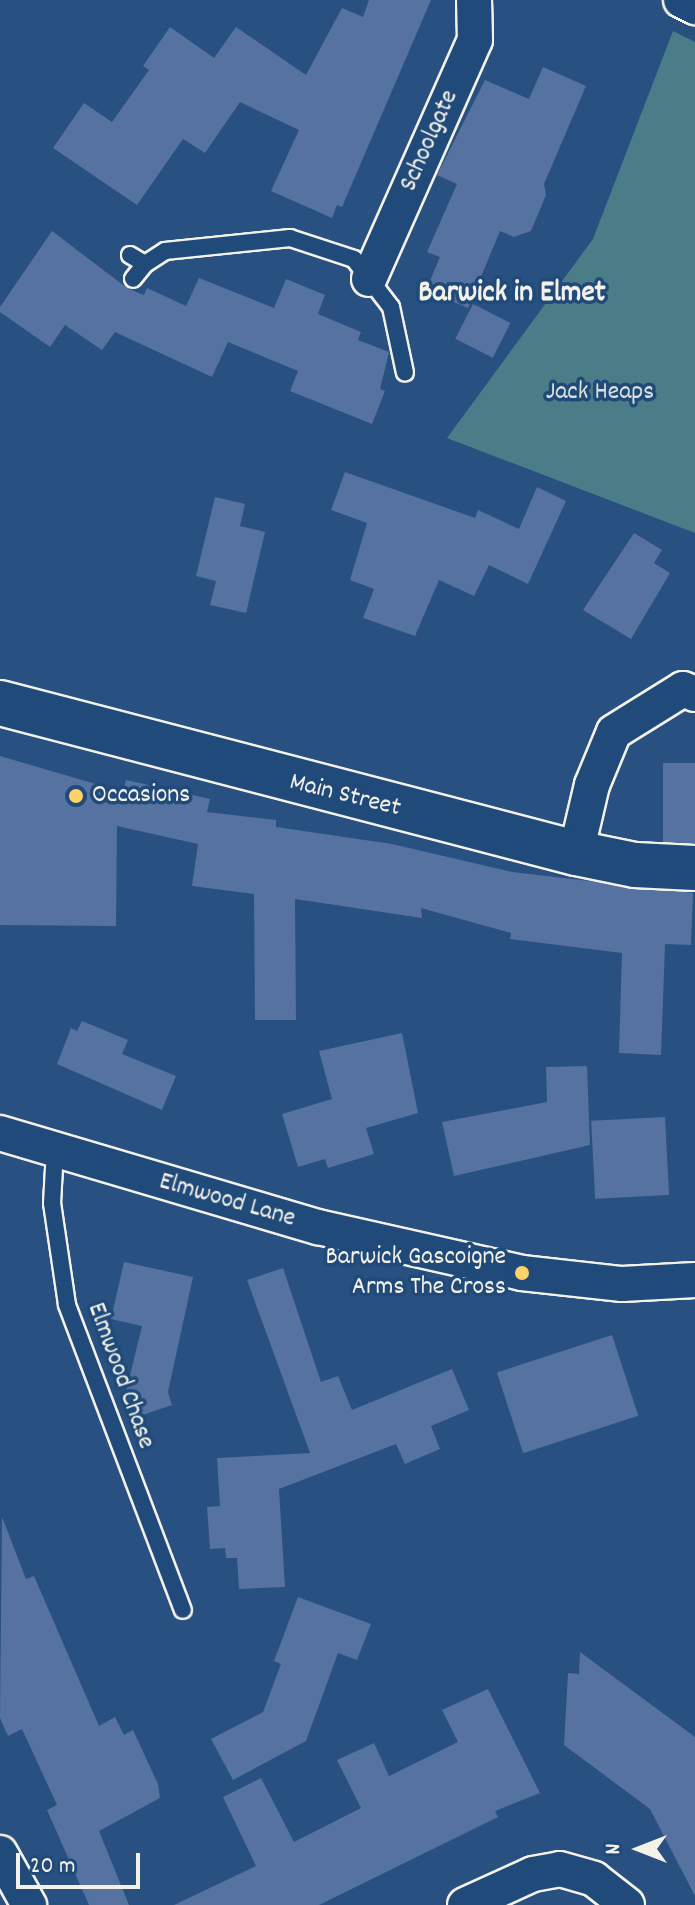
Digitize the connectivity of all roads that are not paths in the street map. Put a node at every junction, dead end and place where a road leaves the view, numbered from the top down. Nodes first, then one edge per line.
1 (474, 0) edge
2 (681, 0) edge
3 (695, 7) edge
4 (133, 279) dead end
5 (369, 279) junction
6 (405, 373) dead end
7 (695, 694) edge
8 (0, 703) edge
9 (576, 853) junction
10 (695, 868) edge
11 (0, 1133) edge
12 (55, 1150) junction
13 (695, 1280) edge
14 (183, 1610) dead end
15 (0, 1853) edge
16 (29, 1905) edge
17 (465, 1905) edge
18 (627, 1905) edge

1 - 5 street, Schoolgate
2 - 3 street
4 - 5 lane
5 - 6 lane
7 - 9 street
8 - 9 street, Main Street
9 - 10 street, Main Street
11 - 12 street, Elmwood Lane
12 - 13 street, Elmwood Lane
12 - 14 lane, Elmwood Chase
15 - 16 street
17 - 18 street

